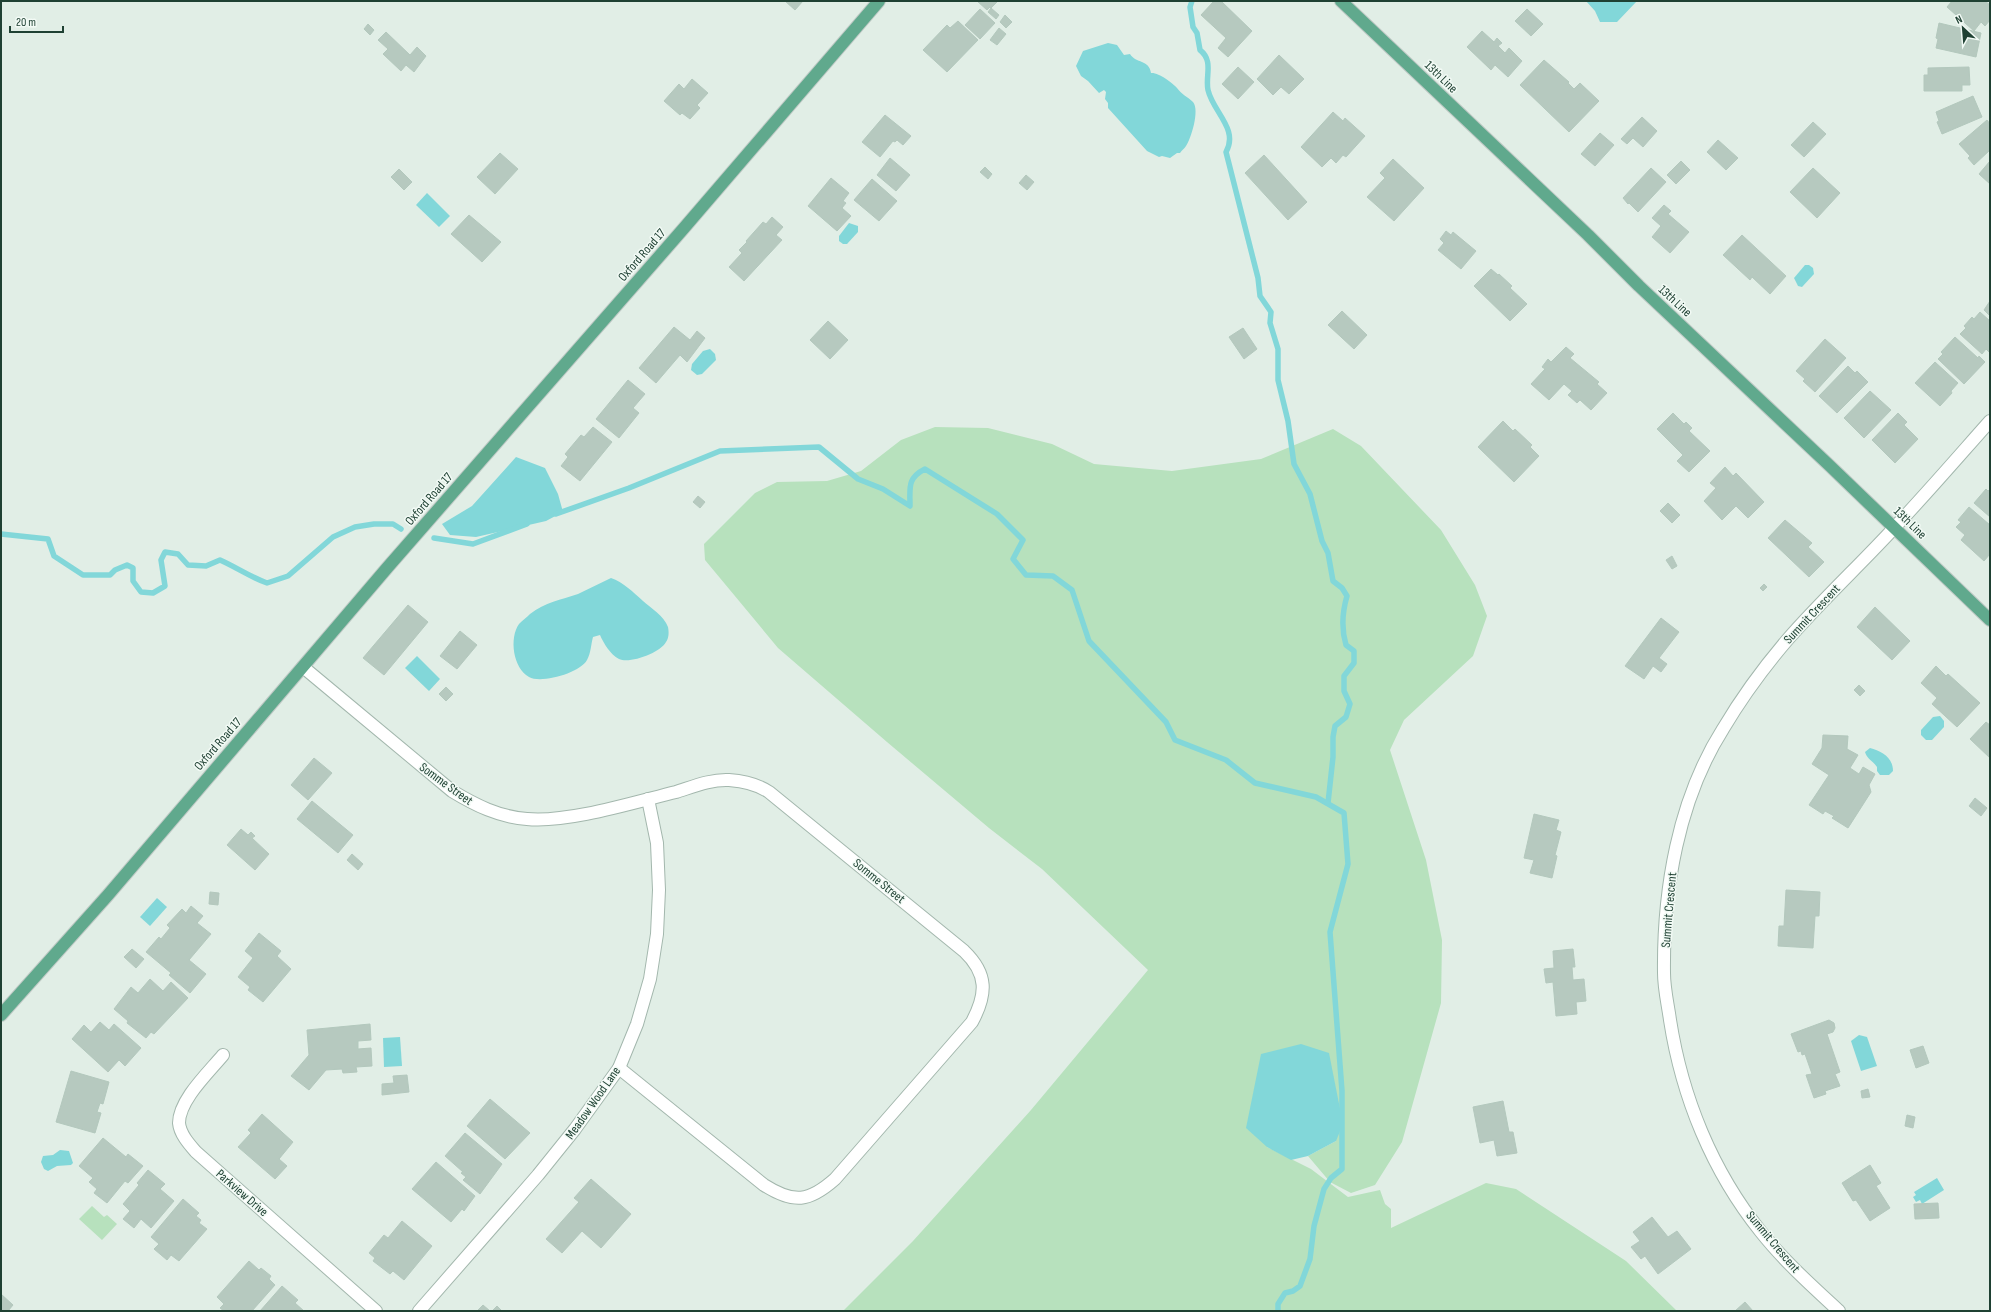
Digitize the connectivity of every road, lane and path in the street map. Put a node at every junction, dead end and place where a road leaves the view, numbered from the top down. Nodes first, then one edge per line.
1 (879, 1) edge
2 (1341, 1) edge
3 (1990, 421) edge
4 (1894, 528) junction
5 (1990, 620) edge
6 (303, 667) junction
7 (648, 799) junction
8 (1, 1015) edge
9 (222, 1055) dead end
10 (619, 1068) junction
11 (376, 1311) edge
12 (419, 1311) edge
13 (1839, 1311) edge

1 - 6 main road, Oxford Road 17
2 - 4 main road, 13th Line
3 - 4 street, Summit Crescent
4 - 5 main road, 13th Line
4 - 13 street, Summit Crescent
6 - 7 street, Somme Street
6 - 8 main road, Oxford Road 17
7 - 10 street, Meadow Wood Lane
7 - 10 street, Somme Street
9 - 11 street, Parkview Drive
10 - 12 street, Meadow Wood Lane

